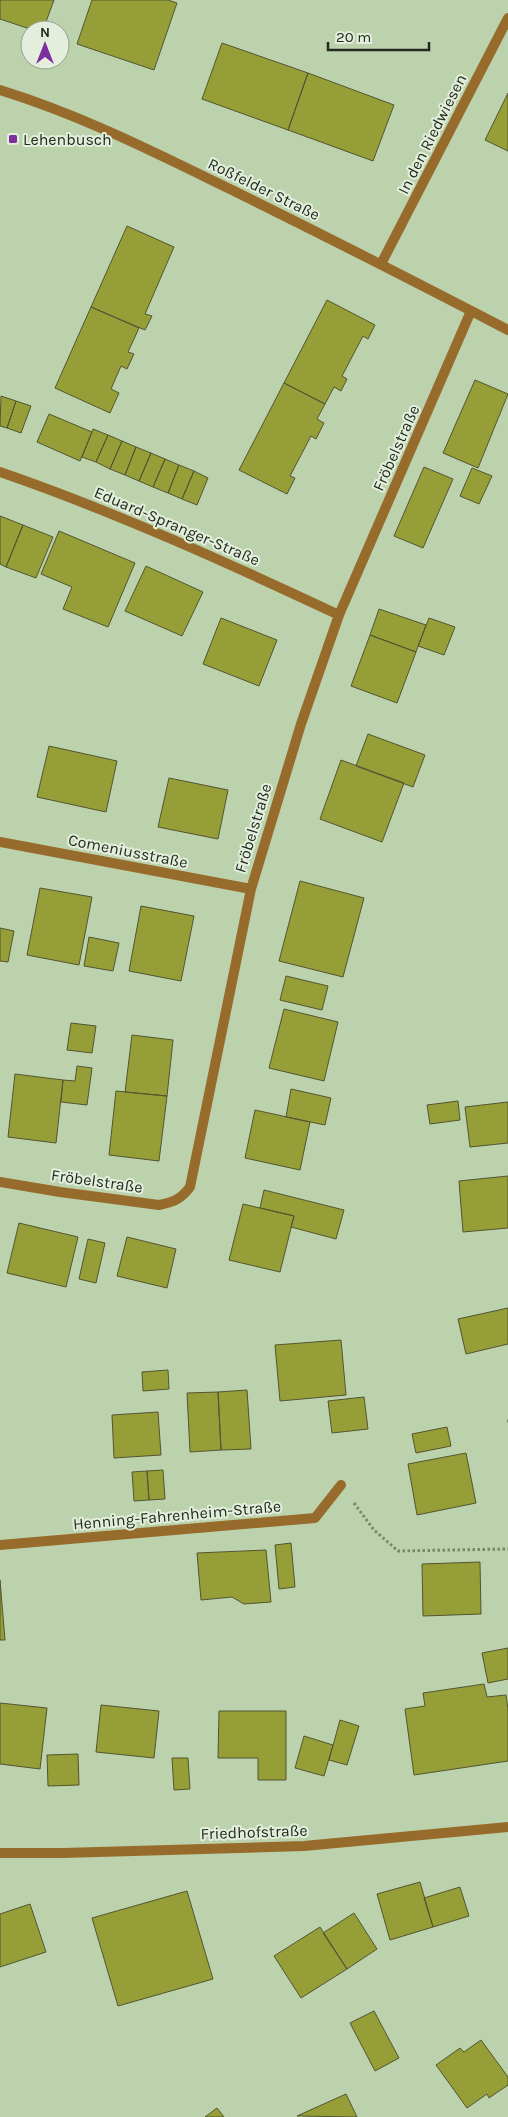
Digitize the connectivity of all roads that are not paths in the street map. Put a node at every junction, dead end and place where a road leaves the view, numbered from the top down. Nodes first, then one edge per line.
1 (508, 18) edge
2 (0, 90) edge
3 (382, 264) junction
4 (472, 311) junction
5 (508, 330) edge
6 (0, 472) edge
7 (339, 615) junction
8 (0, 842) edge
9 (251, 889) junction
10 (0, 1182) edge
11 (341, 1485) road end
12 (0, 1545) edge
13 (508, 1827) edge
14 (0, 1853) edge

1 - 3 street, In den Riedwiesen
2 - 3 street, Roßfelder Straße
3 - 4 street, Roßfelder Straße
4 - 5 street, Roßfelder Straße
4 - 7 street, Fröbelstraße
6 - 7 street, Eduard-Spranger-Straße
7 - 9 street, Fröbelstraße
8 - 9 street, Comeniusstraße
9 - 10 street, Fröbelstraße
11 - 12 street, Henning-Fahrenheim-Straße
13 - 14 street, Friedhofstraße

